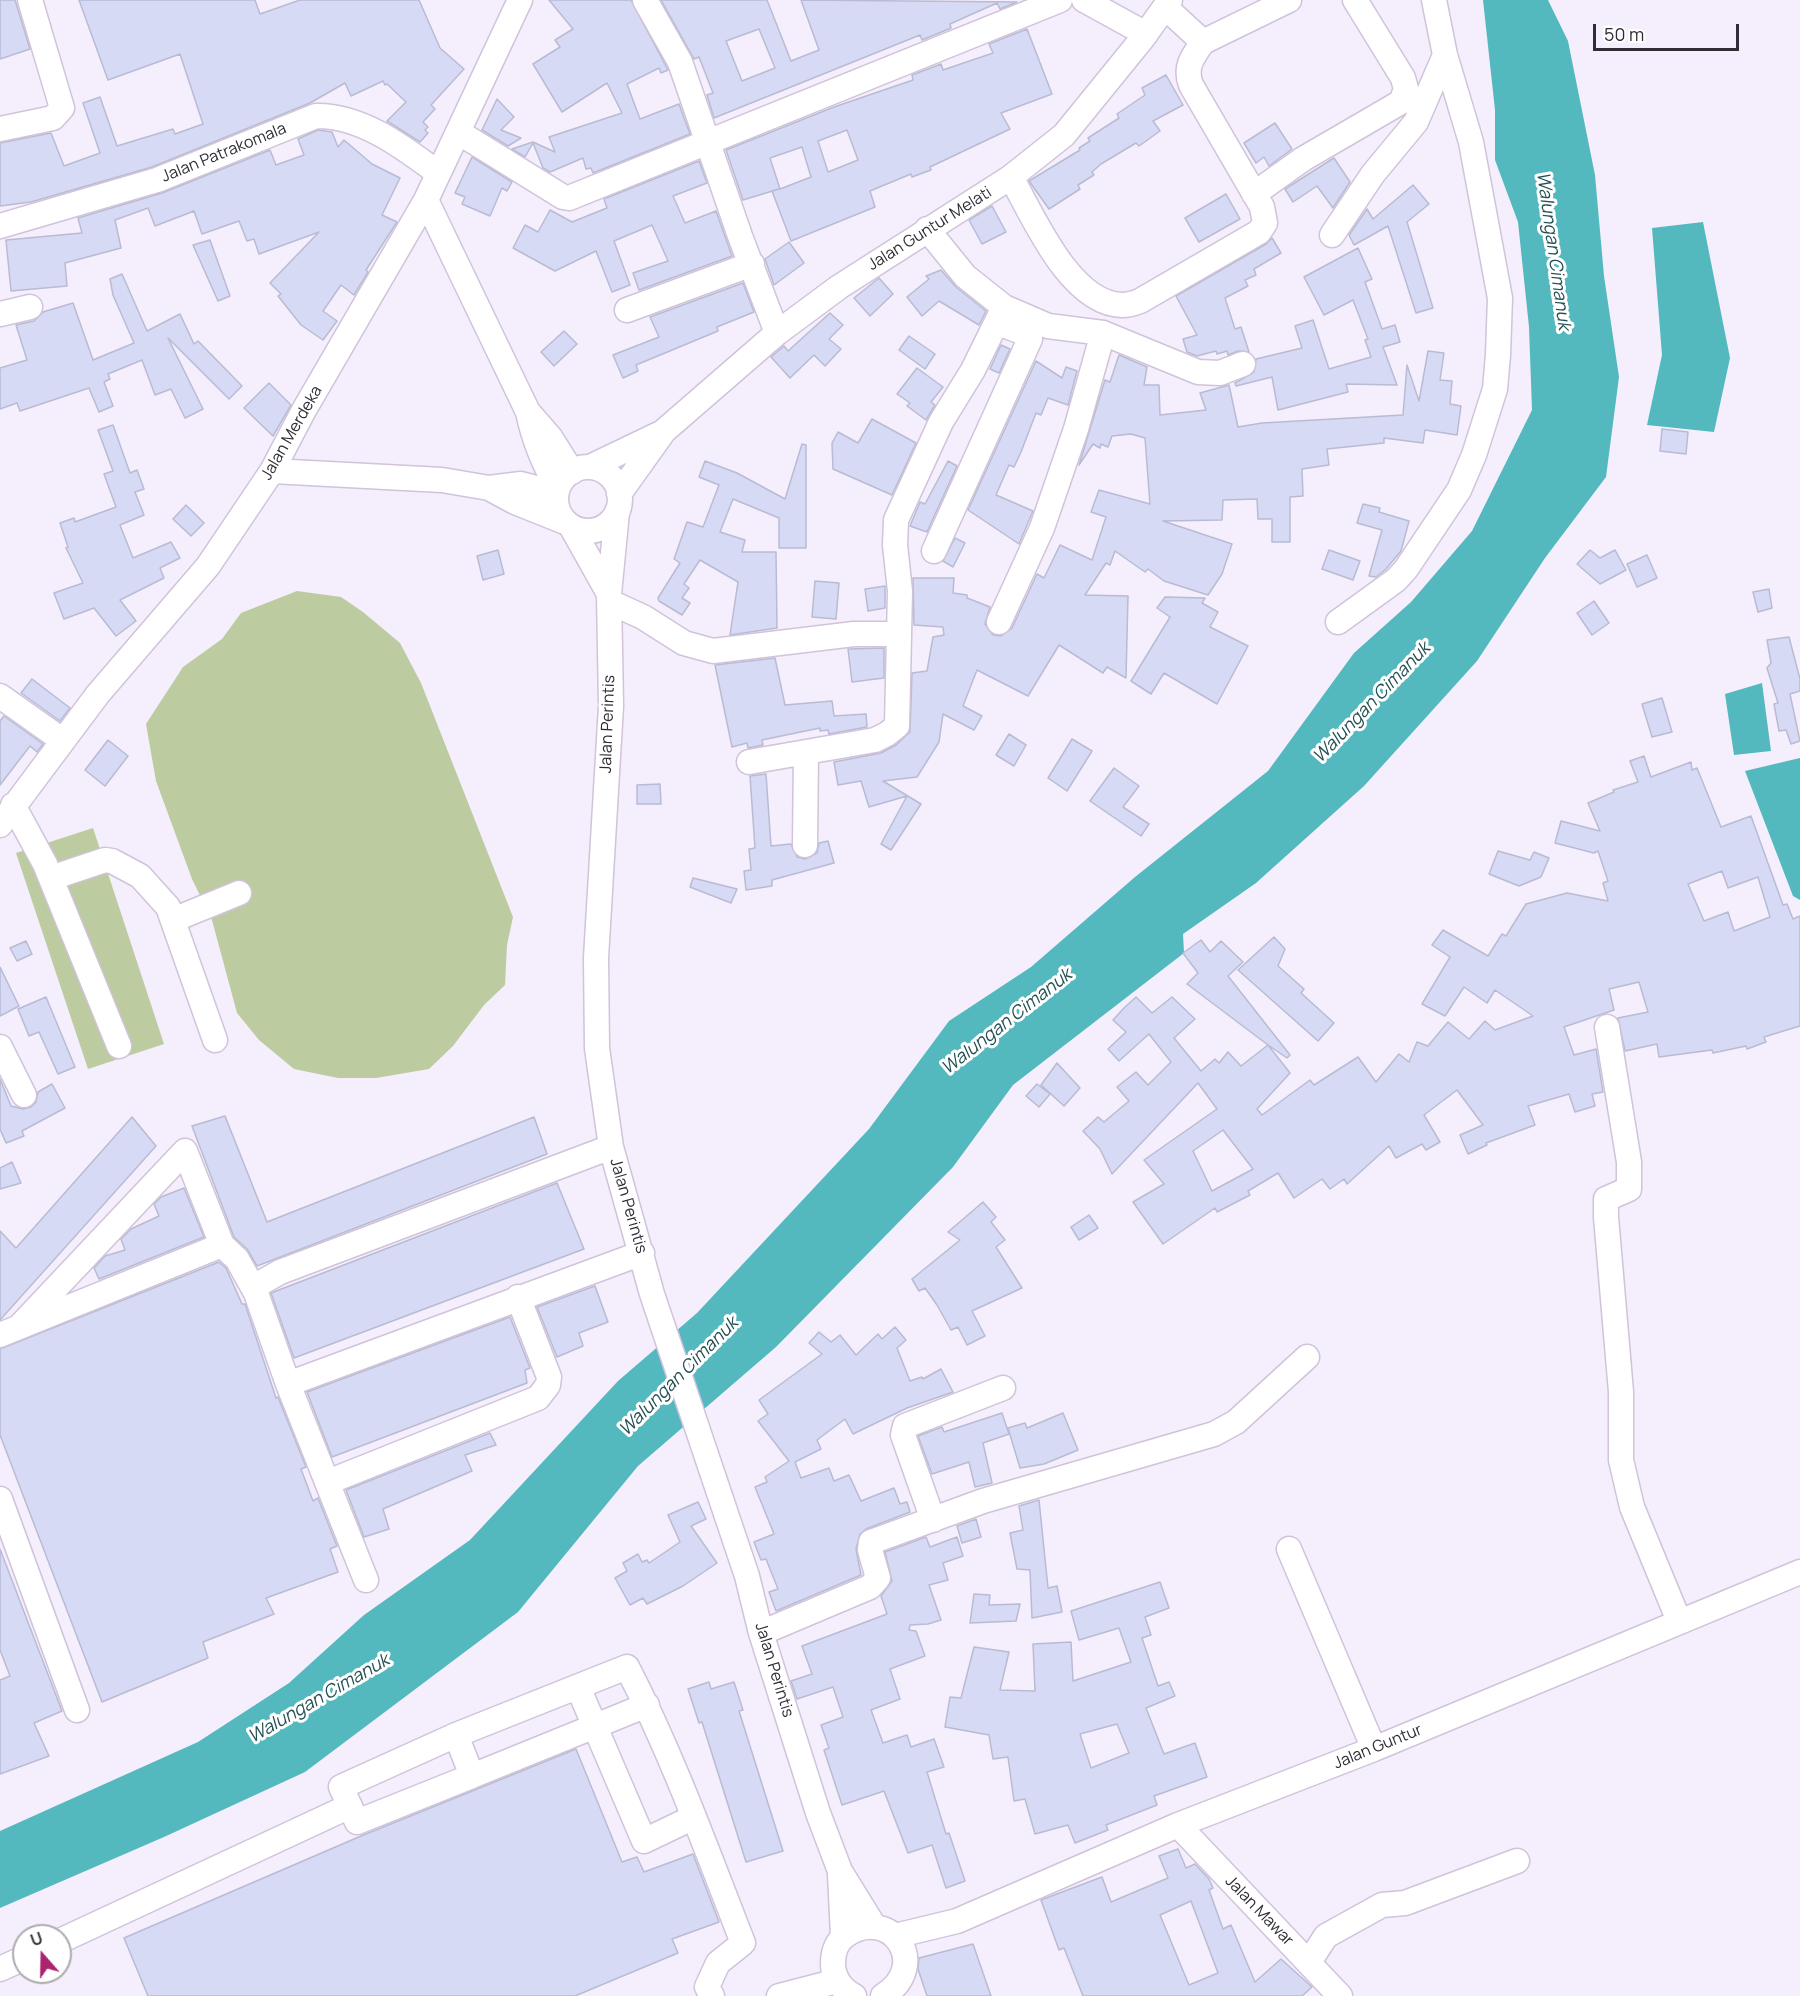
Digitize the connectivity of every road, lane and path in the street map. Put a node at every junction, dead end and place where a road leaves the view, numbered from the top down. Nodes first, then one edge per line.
1 (30, 0) edge
2 (520, 0) edge
3 (645, 0) edge
4 (1060, 0) edge
5 (1084, 0) edge
6 (1289, 0) edge
7 (1355, 0) edge
8 (1434, 0) edge
9 (1168, 4) edge
10 (1146, 34) junction
11 (1203, 42) junction
12 (1445, 55) junction
13 (0, 129) edge
14 (458, 132) junction
15 (708, 141) junction
16 (438, 173) junction
17 (1011, 177) junction
18 (1254, 194) junction
19 (426, 200) junction
20 (0, 226) edge
21 (927, 229) junction
22 (1332, 235) dead end
23 (752, 264) junction
24 (30, 307) dead end
25 (627, 310) dead end
26 (0, 314) edge
27 (1001, 315) junction
28 (777, 333) junction
29 (1103, 333) junction
30 (1242, 364) dead end
31 (664, 431) junction
32 (272, 471) junction
33 (569, 480) junction
34 (489, 488) junction
35 (618, 503) junction
36 (569, 525) junction
37 (934, 551) dead end
38 (610, 598) junction
39 (999, 622) dead end
40 (1338, 622) dead end
41 (899, 634) junction
42 (0, 696) edge
43 (62, 740) junction
44 (806, 753) junction
45 (748, 762) dead end
46 (6, 815) edge
47 (805, 845) dead end
48 (51, 878) junction
49 (239, 893) dead end
50 (173, 920) junction
51 (1607, 1027) dead end
52 (214, 1040) dead end
53 (119, 1046) dead end
54 (0, 1047) edge
55 (24, 1095) dead end
56 (611, 1147) junction
57 (222, 1245) junction
58 (642, 1253) junction
59 (256, 1293) junction
60 (518, 1297) junction
61 (9, 1331) edge
62 (1307, 1357) dead end
63 (288, 1384) junction
64 (1003, 1388) dead end
65 (328, 1482) junction
66 (0, 1498) edge
67 (933, 1520) junction
68 (1289, 1549) dead end
69 (1800, 1572) edge
70 (366, 1580) dead end
71 (1679, 1621) junction
72 (761, 1633) junction
73 (578, 1687) junction
74 (647, 1705) junction
75 (77, 1710) dead end
76 (597, 1726) junction
77 (456, 1735) junction
78 (1374, 1749) junction
79 (472, 1776) junction
80 (350, 1806) junction
81 (694, 1817) junction
82 (1178, 1826) junction
83 (1517, 1861) dead end
84 (840, 1872) junction
85 (957, 1922) junction
86 (884, 1931) junction
87 (72, 1935) edge
88 (843, 1937) junction
89 (906, 1958) junction
90 (1309, 1962) junction
91 (845, 1989) edge
92 (891, 1993) edge
93 (712, 1996) edge
94 (779, 1996) edge
95 (1340, 1996) edge

1 - 13 street
2 - 14 street, Jalan Merdeka
3 - 15 street
4 - 15 street
5 - 10 street
6 - 11 street
7 - 18 street
8 - 12 street
9 - 10 street, Jalan Guntur Melati
9 - 11 street
10 - 17 street, Jalan Guntur Melati
11 - 18 street
12 - 22 street
12 - 40 street
14 - 15 street
14 - 16 street, Jalan Merdeka
15 - 23 street
16 - 19 street, Jalan Merdeka
16 - 20 street, Jalan Patrakomala
17 - 18 street
17 - 21 street, Jalan Guntur Melati
19 - 32 street, Jalan Merdeka
19 - 33 street
21 - 27 street
21 - 28 street, Jalan Guntur Melati
23 - 25 street
23 - 28 street
24 - 26 street
27 - 29 street
27 - 37 street
27 - 41 street
28 - 31 street, Jalan Guntur Melati
29 - 30 street
29 - 39 street
31 - 33 street, Jalan Guntur Melati
31 - 35 street, Jalan Guntur Melati
32 - 34 street
32 - 43 street, Jalan Merdeka
33 - 34 street
33 - 35 street
33 - 36 street
34 - 36 street
35 - 36 street
35 - 38 street, Jalan Perintis
36 - 38 street
38 - 41 street
38 - 56 street, Jalan Perintis
41 - 44 street
42 - 43 street
43 - 46 street, Jalan Merdeka
44 - 45 street
44 - 47 street
46 - 48 street
48 - 50 street
48 - 53 street
49 - 50 street
50 - 52 street
51 - 71 street
54 - 55 street
56 - 58 street, Jalan Perintis
56 - 59 street
57 - 59 street
57 - 61 street
57 - 61 street
58 - 60 street
58 - 72 street, Jalan Perintis
59 - 63 street
60 - 63 street
60 - 65 street
62 - 67 street
63 - 65 street
64 - 67 street
65 - 70 street
66 - 75 street
67 - 72 street
68 - 78 street
69 - 71 street, Jalan Guntur
71 - 78 street, Jalan Guntur
72 - 84 street, Jalan Perintis
73 - 74 street
73 - 76 street
73 - 77 street
74 - 76 street
74 - 81 street
76 - 79 street
76 - 81 street
77 - 79 street
77 - 80 street
78 - 82 street, Jalan Guntur
79 - 80 street
80 - 87 street
81 - 93 street
82 - 85 street, Jalan Guntur
82 - 90 street, Jalan Mawar
83 - 90 street
84 - 86 street, Jalan Perintis
84 - 88 street, Jalan Perintis
85 - 86 street, Jalan Guntur
85 - 89 street, Jalan Guntur
86 - 88 street, Jalan Guntur
86 - 89 street, Jalan Perintis
88 - 91 street
89 - 92 street
90 - 95 street, Jalan Mawar
91 - 94 street

